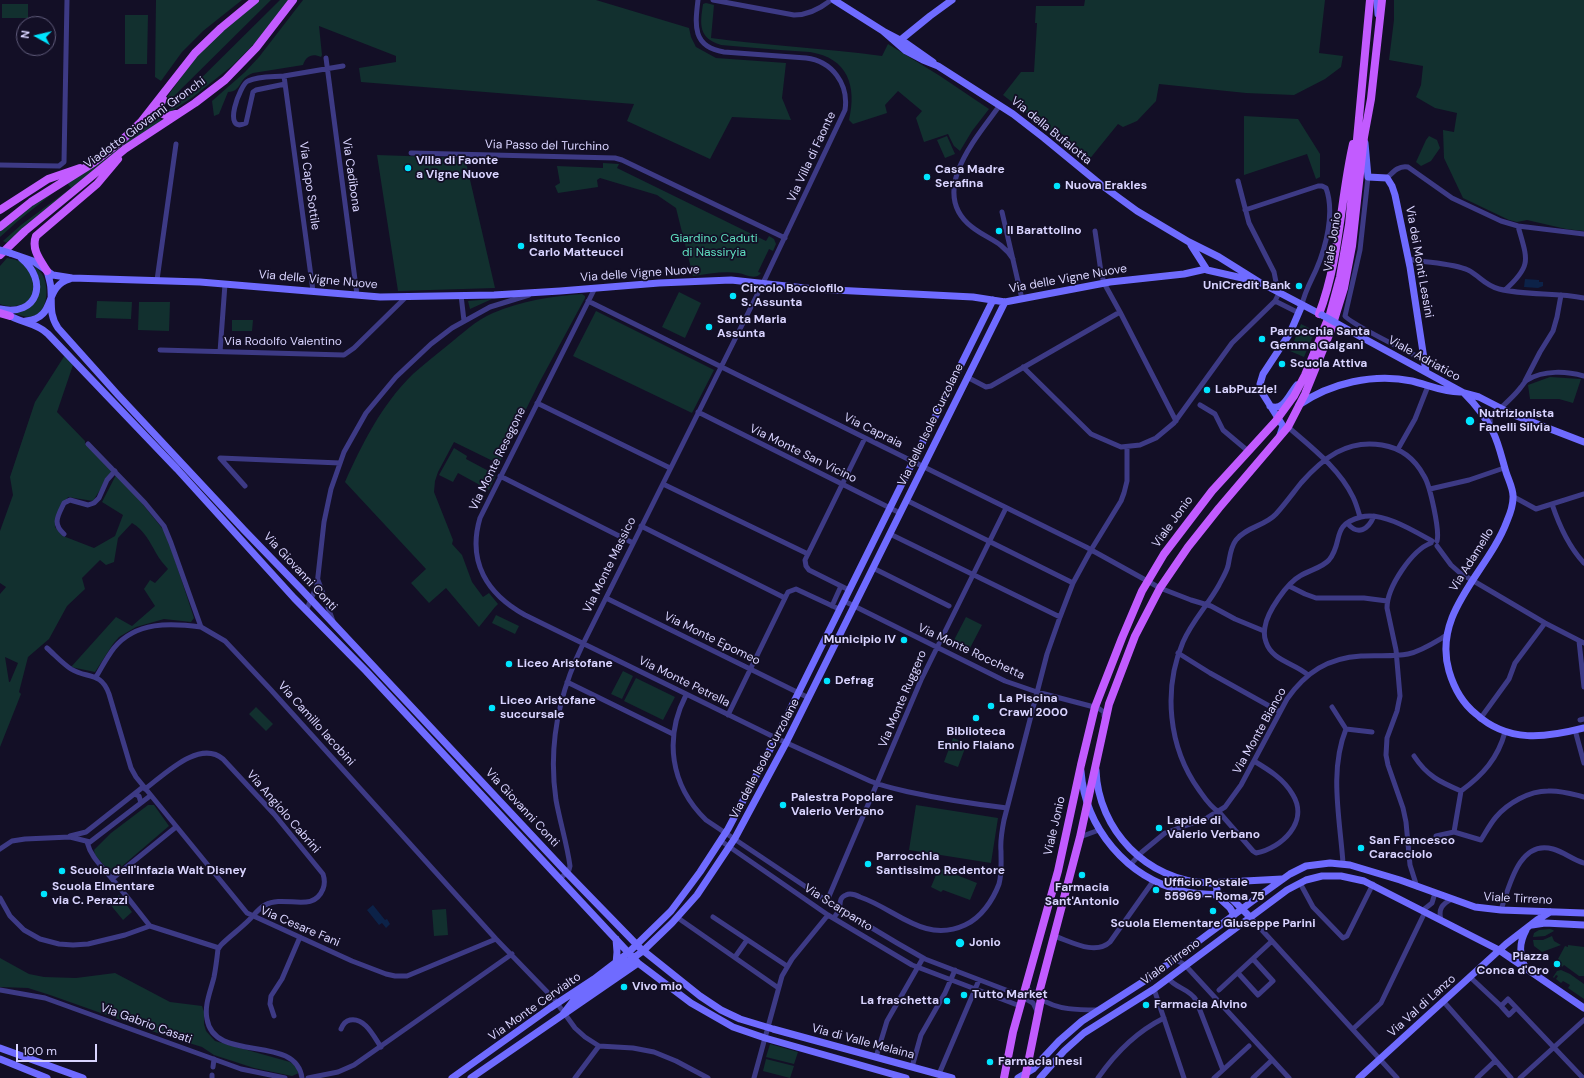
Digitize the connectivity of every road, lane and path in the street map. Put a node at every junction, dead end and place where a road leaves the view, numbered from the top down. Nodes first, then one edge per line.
1 (67, 0) edge
2 (255, 0) edge
3 (293, 0) edge
4 (698, 0) edge
5 (714, 0) edge
6 (835, 0) edge
7 (952, 0) edge
8 (1370, 0) edge
9 (1377, 0) edge
10 (1382, 0) edge
11 (1379, 23) junction
12 (899, 42) junction
13 (326, 58) dead end
14 (343, 66) dead end
15 (327, 69) junction
16 (176, 76) junction
17 (284, 76) junction
18 (285, 84) junction
19 (195, 103) junction
20 (1000, 105) junction
21 (1360, 112) junction
22 (1364, 137) junction
23 (176, 144) dead end
24 (125, 149) junction
25 (411, 152) dead end
26 (0, 165) edge
27 (90, 165) junction
28 (1368, 177) junction
29 (1387, 178) junction
30 (1238, 181) dead end
31 (0, 210) edge
32 (1245, 210) junction
33 (1002, 212) dead end
34 (1518, 226) junction
35 (0, 227) edge
36 (1095, 231) dead end
37 (1584, 234) edge
38 (785, 238) junction
39 (1189, 242) junction
40 (0, 250) edge
41 (0, 255) edge
42 (1214, 256) junction
43 (19, 257) junction
44 (1012, 259) junction
45 (1221, 259) junction
46 (1408, 259) junction
47 (1205, 267) junction
48 (47, 271) junction
49 (1216, 271) junction
50 (72, 278) junction
51 (157, 280) junction
52 (1259, 282) junction
53 (763, 283) junction
54 (1104, 283) junction
55 (225, 284) junction
56 (594, 288) junction
57 (1272, 289) junction
58 (1506, 290) junction
59 (313, 291) junction
60 (540, 292) junction
61 (1279, 293) junction
62 (358, 295) junction
63 (461, 295) junction
64 (1561, 295) junction
65 (407, 296) junction
66 (51, 297) junction
67 (1584, 298) edge
68 (1022, 299) junction
69 (993, 300) junction
70 (1275, 300) junction
71 (588, 301) junction
72 (1005, 302) junction
73 (1302, 305) junction
74 (0, 310) edge
75 (1120, 312) junction
76 (0, 313) edge
77 (1299, 313) junction
78 (1321, 315) junction
79 (10, 316) junction
80 (22, 321) junction
81 (464, 321) junction
82 (160, 350) dead end
83 (220, 352) junction
84 (1424, 360) junction
85 (721, 367) junction
86 (1023, 368) junction
87 (1426, 372) junction
88 (1584, 376) edge
89 (967, 377) junction
90 (1304, 379) junction
91 (1525, 381) junction
92 (1428, 386) junction
93 (1463, 393) junction
94 (537, 403) junction
95 (1200, 405) dead end
96 (1270, 406) junction
97 (1299, 406) junction
98 (1500, 409) junction
99 (698, 412) junction
100 (1278, 419) junction
101 (1176, 421) junction
102 (1288, 427) junction
103 (1493, 432) junction
104 (865, 438) junction
105 (1278, 439) junction
106 (1584, 442) edge
107 (88, 444) dead end
108 (1127, 447) junction
109 (1398, 449) junction
110 (1248, 451) junction
111 (1325, 460) junction
112 (912, 462) junction
113 (340, 463) junction
114 (923, 467) junction
115 (670, 468) junction
116 (1504, 468) junction
117 (115, 471) junction
118 (500, 476) junction
119 (663, 484) junction
120 (842, 484) junction
121 (245, 486) dead end
122 (1430, 489) junction
123 (1584, 494) edge
124 (1514, 496) junction
125 (906, 500) junction
126 (1552, 504) junction
127 (890, 508) junction
128 (1006, 508) junction
129 (900, 513) junction
130 (1374, 516) junction
131 (1360, 517) junction
132 (1347, 523) junction
133 (642, 526) junction
134 (64, 534) dead end
135 (890, 534) junction
136 (989, 542) junction
137 (633, 543) junction
138 (1434, 543) junction
139 (1091, 550) junction
140 (867, 553) junction
141 (808, 554) junction
142 (877, 558) junction
143 (1584, 563) edge
144 (873, 568) junction
145 (972, 574) junction
146 (318, 579) junction
147 (1474, 581) junction
148 (1147, 582) junction
149 (1073, 583) junction
150 (841, 586) junction
151 (1289, 586) junction
152 (1160, 588) junction
153 (849, 590) junction
154 (606, 598) junction
155 (785, 598) junction
156 (312, 600) junction
157 (844, 601) junction
158 (1387, 601) junction
159 (1206, 605) junction
160 (832, 606) junction
161 (854, 606) junction
162 (949, 606) dead end
163 (839, 609) junction
164 (306, 611) junction
165 (1060, 617) junction
166 (1545, 623) junction
167 (335, 625) junction
168 (201, 627) junction
169 (1264, 631) junction
170 (1447, 634) junction
171 (1582, 642) edge
172 (583, 644) junction
173 (936, 647) junction
174 (47, 648) dead end
175 (1178, 653) junction
176 (1396, 655) junction
177 (750, 669) junction
178 (1308, 675) junction
179 (96, 677) junction
180 (567, 682) junction
181 (1584, 687) edge
182 (798, 692) junction
183 (1037, 692) junction
184 (686, 695) junction
185 (809, 698) junction
186 (1095, 707) junction
187 (1332, 707) dead end
188 (1280, 712) junction
189 (728, 715) junction
190 (1480, 719) junction
191 (1103, 728) junction
192 (1346, 728) junction
193 (1584, 728) edge
194 (1575, 730) junction
195 (1372, 732) dead end
196 (1505, 732) junction
197 (673, 734) junction
198 (776, 738) junction
199 (786, 743) junction
200 (1414, 756) dead end
201 (1254, 760) junction
202 (1584, 763) edge
203 (1081, 765) junction
204 (1096, 765) junction
205 (878, 784) junction
206 (144, 788) junction
207 (1461, 791) junction
208 (134, 794) junction
209 (150, 796) junction
210 (1584, 797) edge
211 (1088, 802) junction
212 (141, 803) junction
213 (1007, 808) junction
214 (1219, 812) junction
215 (176, 827) junction
216 (90, 829) junction
217 (1099, 830) junction
218 (1454, 832) junction
219 (726, 833) junction
220 (1436, 836) dead end
221 (70, 837) junction
222 (1080, 837) junction
223 (96, 838) junction
224 (735, 838) junction
225 (721, 841) junction
226 (87, 842) junction
227 (742, 843) junction
228 (730, 847) junction
229 (0, 849) edge
230 (737, 852) junction
231 (1138, 856) junction
232 (1343, 863) junction
233 (1584, 863) edge
234 (1130, 865) junction
235 (567, 873) junction
236 (112, 878) junction
237 (560, 879) junction
238 (1284, 879) junction
239 (1154, 880) junction
240 (1225, 882) junction
241 (1300, 882) junction
242 (1215, 883) junction
243 (1373, 884) junction
244 (579, 887) junction
245 (1417, 887) junction
246 (573, 893) junction
247 (1435, 893) junction
248 (1216, 895) junction
249 (1226, 896) junction
250 (0, 898) edge
251 (1452, 899) junction
252 (827, 901) junction
253 (839, 909) junction
254 (1242, 909) junction
255 (1501, 910) junction
256 (1424, 911) junction
257 (1550, 912) junction
258 (1584, 913) edge
259 (828, 915) junction
260 (1234, 915) junction
261 (253, 916) junction
262 (713, 917) dead end
263 (1250, 917) junction
264 (678, 918) junction
265 (834, 918) junction
266 (1441, 920) junction
267 (1584, 925) edge
268 (150, 926) junction
269 (1530, 926) junction
270 (1054, 936) junction
271 (300, 937) junction
272 (496, 938) junction
273 (616, 939) junction
274 (747, 940) junction
275 (1272, 941) junction
276 (637, 945) junction
277 (219, 948) junction
278 (1499, 950) junction
279 (643, 951) junction
280 (512, 954) junction
281 (735, 957) junction
282 (633, 958) junction
283 (923, 958) junction
284 (1175, 959) junction
285 (1253, 959) junction
286 (616, 964) junction
287 (1186, 965) junction
288 (787, 966) junction
289 (1525, 967) junction
290 (918, 968) junction
291 (955, 970) junction
292 (1238, 973) junction
293 (1470, 977) junction
294 (1168, 978) junction
295 (951, 980) junction
296 (979, 980) junction
297 (777, 987) junction
298 (1026, 987) junction
299 (1154, 988) junction
300 (0, 990) edge
301 (975, 990) junction
302 (1219, 990) dead end
303 (1040, 996) junction
304 (1443, 1001) junction
305 (1021, 1002) junction
306 (558, 1004) junction
307 (1500, 1006) junction
308 (1516, 1008) junction
309 (1584, 1008) edge
310 (1099, 1010) junction
311 (564, 1013) junction
312 (1038, 1013) junction
313 (274, 1016) dead end
314 (1164, 1018) junction
315 (1584, 1020) edge
316 (341, 1028) dead end
317 (768, 1028) junction
318 (1353, 1029) junction
319 (765, 1038) junction
320 (600, 1046) junction
321 (1249, 1046) dead end
322 (381, 1047) junction
323 (1554, 1047) junction
324 (0, 1048) edge
325 (876, 1057) junction
326 (0, 1059) edge
327 (214, 1059) junction
328 (1380, 1059) junction
329 (1272, 1060) junction
330 (1495, 1061) junction
331 (213, 1067) dead end
332 (912, 1067) junction
333 (1223, 1070) junction
334 (938, 1074) junction
335 (1043, 1076) edge
336 (1023, 1077) edge
337 (47, 1078) edge
338 (84, 1078) edge
339 (285, 1078) edge
340 (302, 1078) edge
341 (308, 1078) edge
342 (452, 1078) edge
343 (471, 1078) edge
344 (574, 1078) edge
345 (708, 1078) edge
346 (754, 1078) edge
347 (906, 1078) edge
348 (952, 1078) edge
349 (1004, 1078) edge
350 (1098, 1078) edge
351 (1184, 1078) edge
352 (1214, 1078) edge
353 (1253, 1078) edge
354 (1289, 1078) edge
355 (1359, 1078) edge
356 (1397, 1078) edge
357 (1477, 1078) edge
358 (1511, 1078) edge
359 (1520, 1078) edge
360 (1582, 1078) edge

1 - 26 street
2 - 16 main road, Viadotto Giovanni Gronchi
3 - 19 main road, Viadotto Giovanni Gronchi
4 - 38 street, Via Villa di Faonte
5 - 6 street
6 - 12 street, Via della Bufalotta
7 - 12 street
8 - 21 main road, Viale Jonio
9 - 11 street
10 - 11 main road, Viale Jonio
11 - 22 main road, Viale Jonio
12 - 20 street, Via della Bufalotta
13 - 15 street, Via Cadibona
14 - 15 street
15 - 17 street
15 - 62 street, Via Cadibona
16 - 19 main road
16 - 27 main road, Viadotto Giovanni Gronchi
17 - 18 street, Via Capo Sottile
17 - 18 street
18 - 59 street, Via Capo Sottile
19 - 24 main road, Viadotto Giovanni Gronchi
20 - 39 street, Via della Bufalotta
20 - 44 street
21 - 78 main road
21 - 90 main road, Viale Jonio
22 - 28 street
22 - 97 main road, Viale Jonio
23 - 51 street
24 - 41 main road, Viadotto Giovanni Gronchi
24 - 48 main road
25 - 38 street, Via Passo del Turchino
27 - 31 main road
27 - 35 main road, Viadotto Giovanni Gronchi
28 - 29 street
28 - 84 street
29 - 34 street
29 - 46 street, Via dei Monti Lessini
30 - 32 street
32 - 57 street
32 - 73 street
33 - 44 street
34 - 37 street
34 - 58 street
36 - 54 street
38 - 53 street, Via Villa di Faonte
39 - 42 street, Via della Bufalotta
39 - 47 street
40 - 43 street, Via delle Vigne Nuove, bridge
42 - 45 street
42 - 47 street
43 - 48 street, Via delle Vigne Nuove
43 - 74 street
44 - 68 street
45 - 49 street
45 - 52 street
46 - 58 street
46 - 84 street, Via dei Monti Lessini
47 - 49 street
47 - 54 street, Via delle Vigne Nuove
48 - 50 street, Via delle Vigne Nuove
48 - 66 street, Via Giovanni Conti
49 - 52 street
50 - 51 street, Via delle Vigne Nuove
50 - 66 street
51 - 55 street, Via delle Vigne Nuove
52 - 57 street, Viale Adriatico
53 - 56 street, Via delle Vigne Nuove
53 - 69 street, Via delle Vigne Nuove
53 - 85 street, Via Monte Massico
54 - 68 street, Via delle Vigne Nuove
54 - 75 street
55 - 59 street, Via delle Vigne Nuove
55 - 83 street
56 - 60 street, Via delle Vigne Nuove
56 - 71 street, Via Monte Resegone
57 - 61 street, Viale Adriatico
58 - 64 street
59 - 62 street, Via delle Vigne Nuove
60 - 63 street, Via delle Vigne Nuove
60 - 81 street
61 - 70 street
61 - 73 street, Viale Adriatico
62 - 65 street, Via delle Vigne Nuove
63 - 65 street, Via delle Vigne Nuove
63 - 81 street
64 - 67 street
64 - 91 street
65 - 83 street, Via Rodolfo Valentino
66 - 80 street
66 - 156 street, Via Giovanni Conti
68 - 72 street, Via delle Vigne Nuove
69 - 72 street, Via delle Vigne Nuove
69 - 112 street, Via delle Isole Curzolane
70 - 77 street
70 - 101 street
71 - 85 street, Via Capraia
71 - 94 street, Via Monte Resegone
72 - 89 street, Via delle Isole Curzolane
73 - 77 street
73 - 78 street, Viale Adriatico
74 - 79 street, Via Giovanni Conti
75 - 86 street
75 - 101 street
76 - 79 main road
77 - 96 street
78 - 87 street, Viale Adriatico, bridge
79 - 80 street, Via Giovanni Conti
80 - 164 street, Via Giovanni Conti
81 - 113 street
82 - 83 street, Via Rodolfo Valentino
84 - 87 street, Via dei Monti Lessini
85 - 99 street, Via Monte Massico
85 - 104 street, Via Capraia
86 - 89 street
86 - 108 street
87 - 93 street, Viale Adriatico
88 - 91 street
89 - 114 street, Via delle Isole Curzolane
90 - 96 street
90 - 100 main road, Viale Jonio
91 - 98 street
92 - 93 street
92 - 97 street
92 - 109 street
93 - 98 street, Viale Adriatico
93 - 103 street
94 - 115 street
94 - 118 street, Via Monte Resegone
95 - 110 street
96 - 100 street
97 - 102 main road, Viale Jonio
98 - 103 street
98 - 106 street, Viale Adriatico
99 - 115 street, Via Monte Massico
99 - 120 street, Via Monte San Vicino
100 - 105 street
100 - 110 main road, Viale Jonio
101 - 108 street
102 - 105 main road, Viale Jonio
102 - 111 street
103 - 116 street
104 - 112 street, Via Capraia
104 - 120 street
105 - 152 main road, Viale Jonio
107 - 117 street
108 - 139 street
109 - 111 street
109 - 122 street
110 - 148 main road, Viale Jonio
111 - 131 street
111 - 159 street
112 - 114 street, Via Capraia
112 - 127 street, Via delle Isole Curzolane
113 - 121 street
113 - 146 street
114 - 125 street, Via delle Isole Curzolane
114 - 128 street, Via Capraia
115 - 119 street, Via Monte Massico
116 - 122 street
116 - 124 street
117 - 134 street
117 - 168 street
118 - 137 street
118 - 172 street, Via Monte Resegone
119 - 133 street, Via Monte Massico
119 - 141 street
120 - 127 street, Via Monte San Vicino
120 - 141 street
122 - 138 street
123 - 126 street
124 - 126 street
124 - 147 street, Via Adamello
125 - 129 street, Via delle Isole Curzolane
125 - 136 street
126 - 143 street
127 - 129 street, Via Monte San Vicino
127 - 140 street, Via delle Isole Curzolane
128 - 136 street, Via Monte Ruggero
128 - 139 street, Via Capraia
129 - 135 street, Via delle Isole Curzolane
130 - 131 street
130 - 132 street
130 - 138 street
131 - 132 street
132 - 151 street
133 - 137 street, Via Monte Massico
133 - 155 street
135 - 142 street, Via delle Isole Curzolane
135 - 145 street
136 - 145 street, Via Monte Ruggero
136 - 149 street
137 - 154 street, Via Monte Massico
138 - 147 street
138 - 158 street
139 - 148 street, Via Capraia
139 - 149 street
140 - 142 street
140 - 153 street, Via delle Isole Curzolane
141 - 150 street
142 - 144 street, Via delle Isole Curzolane
144 - 161 street, Via delle Isole Curzolane
144 - 162 street
145 - 165 street
145 - 173 street, Via Monte Ruggero
146 - 156 street
146 - 167 street
147 - 166 street
147 - 170 street, Via Adamello
148 - 152 street, Via Capraia
148 - 186 main road, Viale Jonio
149 - 165 street
150 - 153 street
150 - 160 street
151 - 158 street
151 - 169 street
152 - 159 street, Via Capraia
152 - 191 main road, Viale Jonio
153 - 157 street, Via delle Isole Curzolane
154 - 172 street, Via Monte Massico
154 - 177 street, Via Monte Epomeo
155 - 160 street
155 - 177 street
156 - 164 street
156 - 167 street, Via Giovanni Conti
157 - 161 street, Via Monte Rocchetta
157 - 163 street, Via delle Isole Curzolane
158 - 176 street
159 - 169 street, Via Capraia
159 - 175 street
160 - 163 street
161 - 173 street, Via Monte Rocchetta
161 - 185 street, Via delle Isole Curzolane
163 - 182 street, Via delle Isole Curzolane
164 - 237 street, Via Giovanni Conti
165 - 183 street
166 - 171 street
166 - 190 street
167 - 235 street, Via Giovanni Conti
168 - 179 street
168 - 272 street, Via Camillo Iacobini
169 - 178 street
170 - 176 street, Via Monte Bianco
170 - 190 street, Via Adamello
171 - 181 street
172 - 180 street, Via Monte Massico
172 - 184 street, Via Monte Petrella
173 - 183 street, Via Monte Rocchetta
173 - 205 street, Via Monte Ruggero
174 - 179 street
175 - 188 street
175 - 214 street
176 - 178 street, Via Monte Bianco
176 - 245 street
177 - 182 street, Via Monte Epomeo
177 - 189 street
178 - 188 street, Via Monte Bianco
179 - 206 street
180 - 197 street
180 - 235 street, Via Monte Massico
182 - 185 street, Via Monte Epomeo
182 - 198 street, Via delle Isole Curzolane
183 - 186 street, Via Monte Rocchetta
183 - 213 street
184 - 189 street, Via Monte Petrella
184 - 197 street, Via Scarpanto
185 - 199 street, Via delle Isole Curzolane
186 - 191 street
186 - 203 main road, Viale Jonio
187 - 192 street
188 - 201 street, Via Monte Bianco
189 - 198 street, Via Monte Petrella
190 - 196 street, Via Adamello
191 - 204 main road, Viale Jonio
192 - 195 street
192 - 232 street
193 - 194 street, Via Adamello
194 - 196 street, Via Adamello
194 - 202 street
196 - 207 street
197 - 219 street, Via Scarpanto
198 - 199 street, Via Monte Petrella
198 - 219 street, Via delle Isole Curzolane
199 - 205 street, Via Monte Petrella
199 - 224 street, Via delle Isole Curzolane
200 - 207 street
201 - 214 street, Via Monte Bianco
201 - 214 street
203 - 211 street
203 - 298 main road, Viale Jonio
204 - 211 main road, Viale Jonio
204 - 231 street
205 - 213 street, Via Monte Petrella
205 - 252 street, Via Monte Ruggero
206 - 208 street
206 - 209 street
206 - 261 street, Via Angiolo Cabrini
207 - 218 street
208 - 212 street
208 - 216 street
209 - 212 street
209 - 215 street
210 - 218 street
211 - 217 street
211 - 222 main road, Viale Jonio
212 - 223 street
213 - 253 street
214 - 231 street, Via Monte Bianco
215 - 236 street
215 - 261 street
216 - 221 street
216 - 223 street
217 - 222 street
217 - 234 street
218 - 220 street
219 - 224 street, Via Scarpanto
219 - 225 street, Via delle Isole Curzolane
221 - 226 street
221 - 229 street
222 - 270 main road, Viale Jonio
223 - 226 street
224 - 227 street, Via Scarpanto
224 - 228 street, Via delle Isole Curzolane
225 - 228 street, Via Scarpanto
225 - 276 street, Via delle Isole Curzolane
226 - 236 street
227 - 230 street
227 - 252 street, Via Scarpanto
228 - 230 street, Via Scarpanto
228 - 264 street, Via delle Isole Curzolane
230 - 259 street, Via Scarpanto
231 - 234 street, Via Monte Bianco
231 - 242 street
232 - 238 street, Viale Tirreno
232 - 245 street, Viale Tirreno
233 - 255 street
234 - 239 street
235 - 237 street
235 - 244 street
236 - 268 street
237 - 246 street
238 - 240 street
238 - 254 street, Viale Tirreno
239 - 248 street
239 - 270 street
240 - 242 street
240 - 249 street
241 - 243 street
241 - 243 street
241 - 263 street, Viale Tirreno
242 - 248 street
243 - 256 street
244 - 246 street
244 - 276 street
245 - 247 street, Viale Tirreno
246 - 273 street
247 - 251 street, Viale Tirreno
247 - 256 street
248 - 249 street
248 - 260 street
249 - 254 street
250 - 268 street
251 - 255 street, Viale Tirreno
251 - 266 street
252 - 253 street, Via Scarpanto
253 - 265 street
253 - 283 street, Via Scarpanto
254 - 260 street, Viale Tirreno
254 - 263 street
255 - 257 street, Viale Tirreno
256 - 266 street
256 - 318 street
257 - 258 street, Viale Tirreno
257 - 269 street, Via Val di Lanzo
259 - 265 street, Via Scarpanto
259 - 288 street
260 - 284 street, Viale Tirreno
261 - 271 street, Via Cesare Fani
261 - 277 street, Via Cesare Fani
262 - 274 street
263 - 275 street
263 - 287 street, Viale Tirreno
264 - 279 street, Via delle Isole Curzolane
264 - 281 street
265 - 290 street, Via Scarpanto
266 - 278 street
267 - 269 street, Viale Tirreno
268 - 277 street
269 - 278 street, Via Val di Lanzo
269 - 289 street
270 - 303 main road, Viale Jonio
271 - 272 street, Via Cesare Fani
271 - 313 street
272 - 280 street, Via Camillo Iacobini
273 - 282 street
273 - 286 street
274 - 281 street
274 - 288 street
275 - 285 street
275 - 318 street
276 - 279 street, Via di Valle Melaina
276 - 282 street, Via delle Isole Curzolane
277 - 340 street
278 - 289 street
278 - 293 street, Via Val di Lanzo
279 - 282 street, Via delle Isole Curzolane
279 - 317 street, Via di Valle Melaina
280 - 306 street, Via Camillo Iacobini
280 - 322 street
281 - 297 street
282 - 286 street, Via Monte Cervialto
282 - 311 street, Via Monte Cervialto
282 - 311 street, Via Monte Cervialto
282 - 319 street, Via di Valle Melaina
283 - 290 street
283 - 291 street, Via Scarpanto
284 - 287 street
284 - 310 street, Viale Tirreno
285 - 292 street
285 - 292 street
286 - 306 street, Via Monte Cervialto
287 - 294 street, Viale Tirreno
287 - 329 street
288 - 297 street
289 - 309 street
290 - 295 street, Via Scarpanto
290 - 325 street
291 - 295 street
291 - 296 street, Via Scarpanto
292 - 302 street
293 - 304 street, Via Val di Lanzo
293 - 307 street
294 - 299 street, Viale Tirreno
294 - 333 street
295 - 301 street, Via Scarpanto
295 - 332 street
296 - 301 street
296 - 305 street, Via Scarpanto
297 - 317 street
298 - 303 street
298 - 305 main road, Viale Jonio
299 - 314 street
299 - 335 street, Viale Tirreno
300 - 327 street, Via Gabrio Casati
301 - 305 street, Via Scarpanto
301 - 334 street
303 - 310 street
303 - 312 main road, Viale Jonio
304 - 328 street, Via Val di Lanzo
304 - 330 street
305 - 312 street
305 - 349 main road, Viale Jonio
306 - 311 street, Via Camillo Iacobini
306 - 342 street, Via Monte Cervialto
307 - 308 street
307 - 308 street
308 - 323 street
310 - 336 street, Viale Tirreno
311 - 320 street, Via Camillo Iacobini
311 - 343 street, Via Monte Cervialto
312 - 336 main road, Viale Jonio
314 - 350 street
314 - 351 street
315 - 323 street
316 - 322 street
317 - 319 street
317 - 325 street, Via di Valle Melaina
318 - 328 street
319 - 346 street
319 - 347 street, Via di Valle Melaina
320 - 344 street
320 - 345 street
321 - 333 street
322 - 341 street
323 - 359 street
323 - 360 street
324 - 338 street
325 - 332 street, Via di Valle Melaina
326 - 337 street
327 - 331 street
327 - 339 street, Via Gabrio Casati
328 - 355 street, Via Val di Lanzo
328 - 356 street
329 - 353 street
329 - 354 street
330 - 357 street
330 - 358 street
332 - 334 street, Via di Valle Melaina
333 - 352 street
334 - 348 street, Via di Valle Melaina

